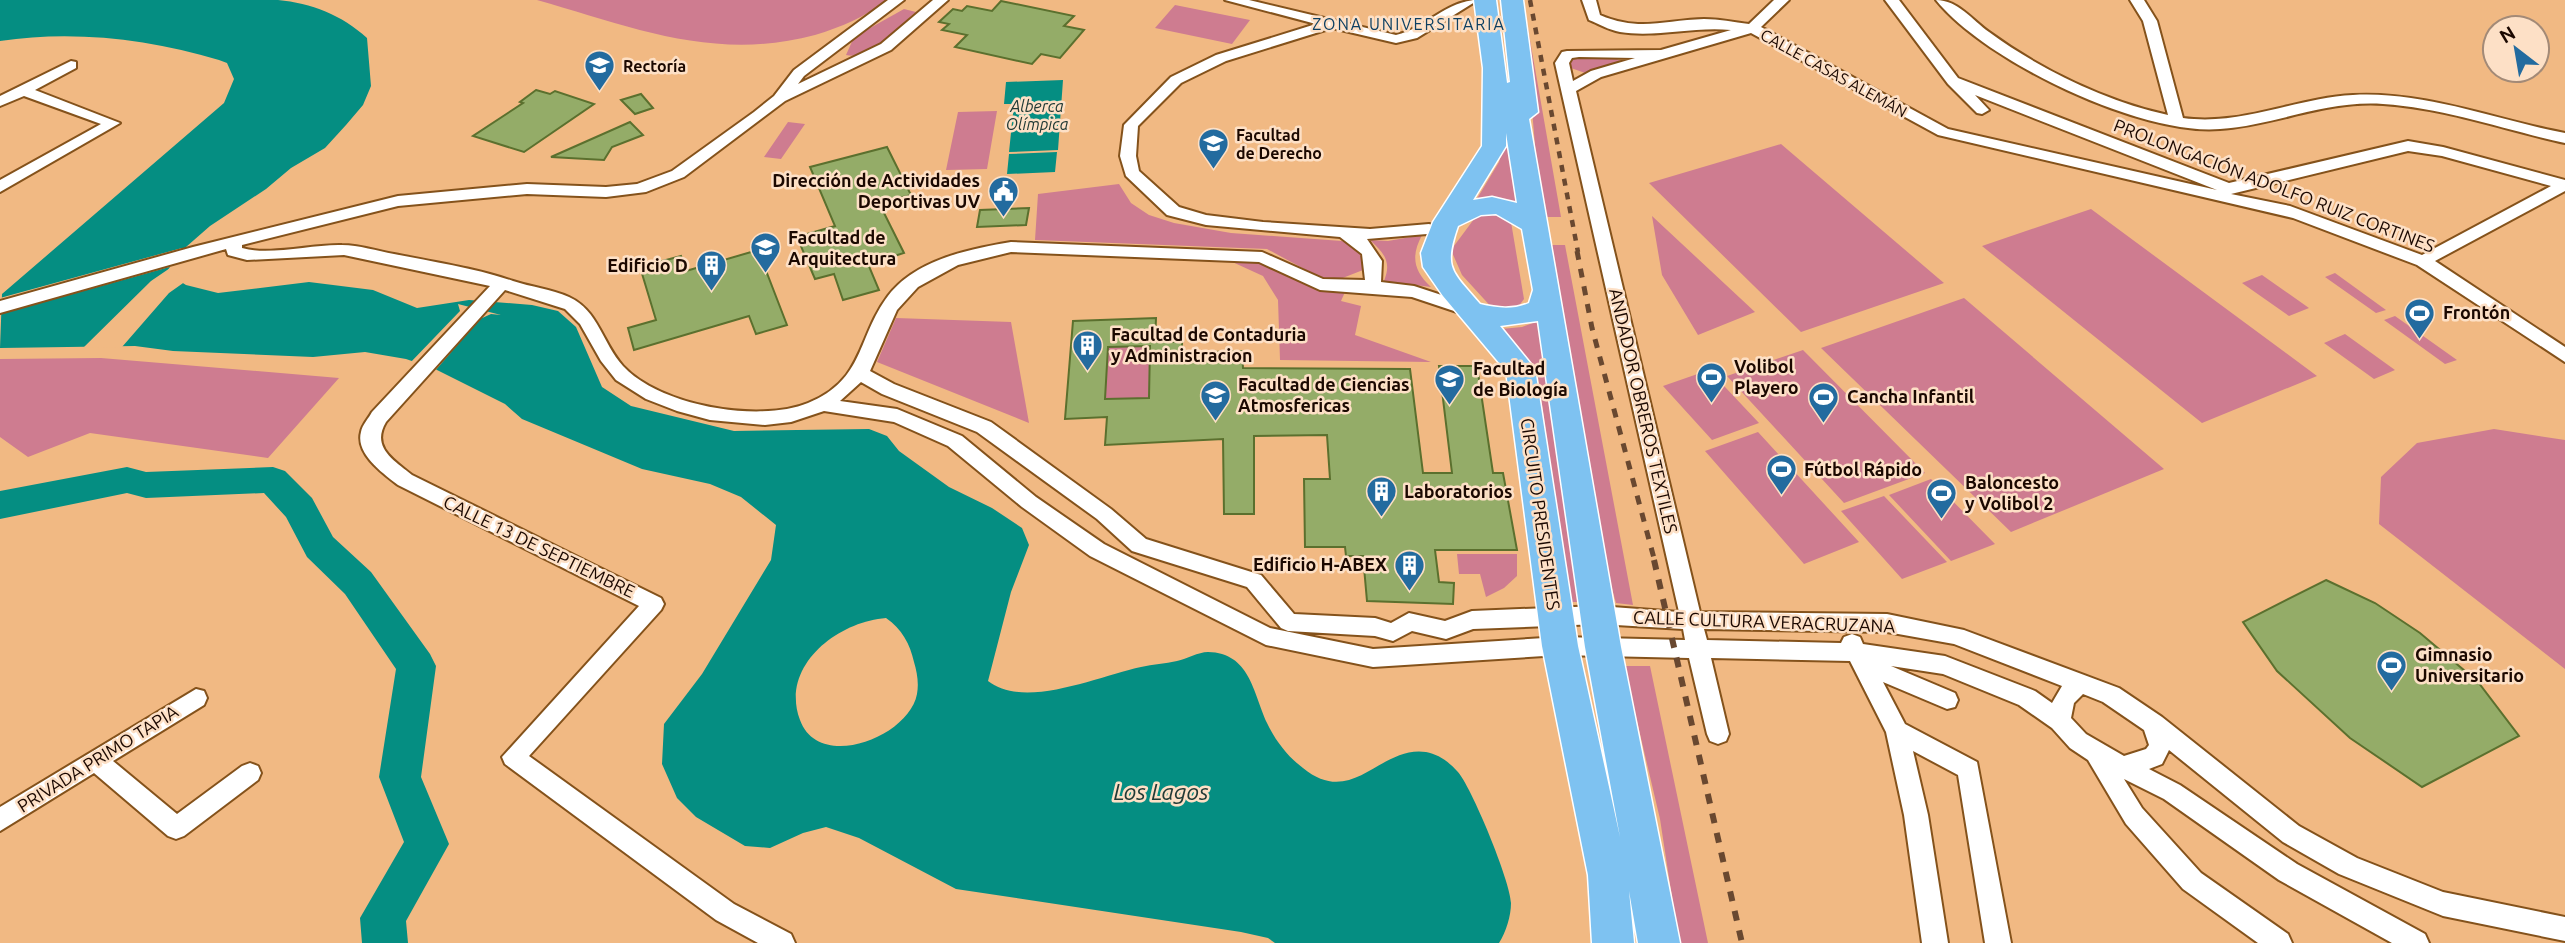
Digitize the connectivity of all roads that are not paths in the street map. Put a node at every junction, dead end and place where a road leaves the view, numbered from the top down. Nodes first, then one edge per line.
1 (897, 0) edge
2 (941, 0) edge
3 (1232, 0) edge
4 (1473, 0) edge
5 (1485, 0) edge
6 (1500, 0) edge
7 (1511, 0) edge
8 (1590, 0) edge
9 (1782, 0) edge
10 (1892, 0) edge
11 (1943, 0) edge
12 (2137, 0) edge
13 (1333, 23) junction
14 (1752, 28) junction
15 (831, 48) junction
16 (1658, 54) junction
17 (859, 62) junction
18 (71, 65) dead end
19 (1953, 80) junction
20 (1569, 89) junction
21 (22, 90) junction
22 (779, 99) junction
23 (1999, 101) junction
24 (0, 102) edge
25 (1982, 110) junction
26 (1915, 118) junction
27 (2177, 122) junction
28 (1966, 124) junction
29 (2565, 138) edge
30 (1972, 139) junction
31 (1500, 148) junction
32 (1524, 173) junction
33 (3, 182) edge
34 (2565, 185) edge
35 (2224, 192) junction
36 (1533, 225) junction
37 (1443, 228) junction
38 (1342, 232) junction
39 (233, 242) junction
40 (181, 255) joint
41 (2423, 261) junction
42 (1372, 286) junction
43 (498, 287) junction
44 (1547, 290) junction
45 (0, 307) edge
46 (1473, 311) junction
47 (2565, 356) edge
48 (860, 373) junction
49 (825, 405) junction
50 (1691, 621) junction
51 (1846, 622) junction
52 (1557, 631) junction
53 (1601, 631) junction
54 (1698, 649) junction
55 (1858, 658) junction
56 (2084, 683) junction
57 (196, 698) dead end
58 (1947, 700) dead end
59 (2060, 720) junction
60 (2154, 724) junction
61 (1897, 731) junction
62 (1718, 734) dead end
63 (2096, 754) junction
64 (95, 760) junction
65 (2125, 766) junction
66 (250, 773) dead end
67 (0, 820) edge
68 (2565, 929) edge
69 (782, 943) edge
70 (1613, 943) edge
71 (1659, 943) edge
72 (1935, 943) edge
73 (1998, 943) edge
74 (2279, 943) edge
75 (2416, 943) edge

1 - 15 street
2 - 17 street
3 - 13 street
4 - 13 street
4 - 31 main road
5 - 31 main road
6 - 31 main road
7 - 32 main road
8 - 14 street
9 - 14 street
10 - 19 street
11 - 27 street
12 - 27 street
13 - 38 street
14 - 16 street
14 - 26 street, CALLE CASAS ALEMÁN
15 - 17 street
15 - 22 street
16 - 20 street
16 - 20 street, ANDADOR OBREROS TEXTILES
17 - 22 street
18 - 21 street
19 - 23 street, PROLONGACIÓN ADOLFO RUIZ CORTINES
19 - 25 street
20 - 50 street, ANDADOR OBREROS TEXTILES
21 - 24 street
21 - 33 street
22 - 39 street
23 - 25 street
23 - 35 street, PROLONGACIÓN ADOLFO RUIZ CORTINES
25 - 28 street
26 - 28 street, CALLE CASAS ALEMÁN
26 - 30 street, CALLE CASAS ALEMÁN
27 - 29 street
28 - 30 street
30 - 35 street, CALLE CASAS ALEMÁN
31 - 32 main road
31 - 37 main road, CIRCUITO PRESIDENTES
32 - 36 main road
34 - 35 street
34 - 41 street
35 - 41 street, PROLONGACIÓN ADOLFO RUIZ CORTINES
36 - 37 main road
36 - 44 main road
37 - 38 street
37 - 46 main road, CIRCUITO PRESIDENTES
38 - 42 street
39 - 40 street
39 - 43 street
40 - 45 street
41 - 47 street, PROLONGACIÓN ADOLFO RUIZ CORTINES
42 - 46 street
42 - 48 street
43 - 49 street
43 - 69 street, CALLE 13 DE SEPTIEMBRE
44 - 46 main road
44 - 53 main road
46 - 52 main road, CIRCUITO PRESIDENTES
48 - 49 street
48 - 52 street
49 - 52 street
50 - 51 street, CALLE CULTURA VERACRUZANA
50 - 53 street, CALLE CULTURA VERACRUZANA
50 - 54 street, ANDADOR OBREROS TEXTILES
51 - 55 street
51 - 56 street, CALLE CULTURA VERACRUZANA
52 - 53 street
52 - 53 street
52 - 70 main road, CIRCUITO PRESIDENTES
53 - 54 street, CALLE CULTURA VERACRUZANA
53 - 71 main road
54 - 55 street, CALLE CULTURA VERACRUZANA
54 - 62 street, ANDADOR OBREROS TEXTILES
55 - 58 street
55 - 59 street, CALLE CULTURA VERACRUZANA
55 - 61 street
56 - 59 street
56 - 60 street, CALLE CULTURA VERACRUZANA
57 - 64 street, PRIVADA PRIMO TAPIA
59 - 63 street, CALLE CULTURA VERACRUZANA
60 - 65 street
60 - 68 street, CALLE CULTURA VERACRUZANA
61 - 72 street
61 - 73 street
63 - 65 street, CALLE CULTURA VERACRUZANA
63 - 74 street
64 - 66 street
64 - 67 street, PRIVADA PRIMO TAPIA
65 - 75 street, CALLE CULTURA VERACRUZANA

